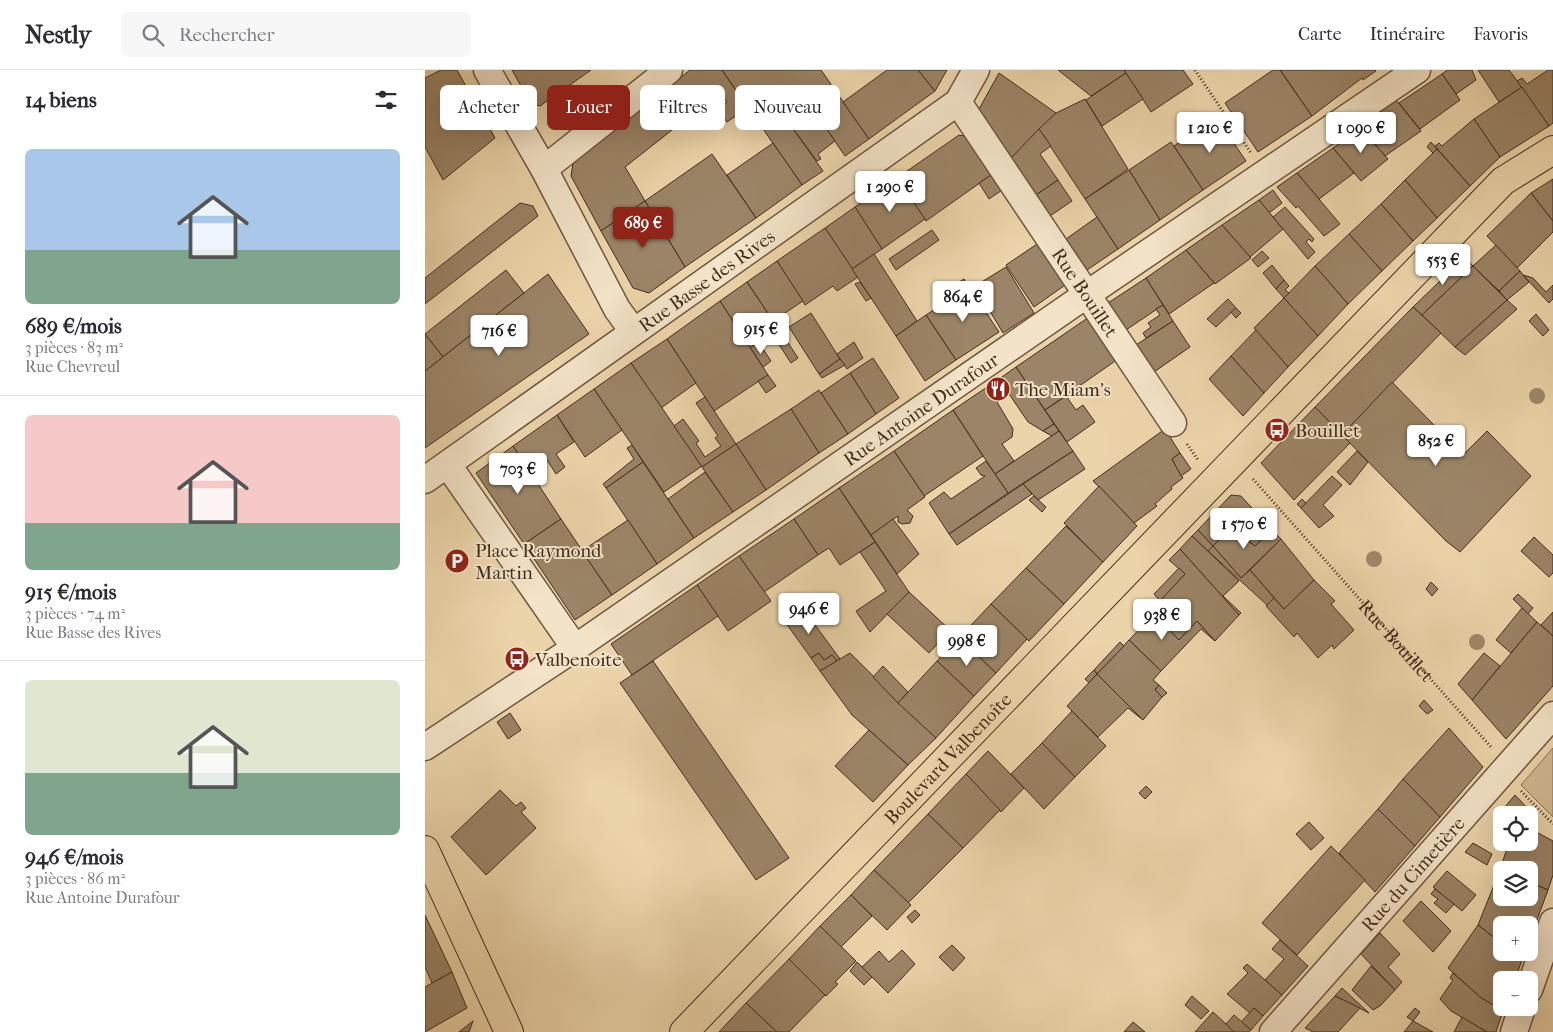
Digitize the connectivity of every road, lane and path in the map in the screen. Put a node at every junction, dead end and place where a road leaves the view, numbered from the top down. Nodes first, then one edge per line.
1 (487, 70) edge
2 (669, 70) edge
3 (976, 70) edge
4 (1195, 70) edge
5 (1417, 70) edge
6 (958, 102) junction
7 (1553, 150) edge
8 (544, 169) junction
9 (1265, 175) junction
10 (1086, 295) junction
11 (633, 331) junction
12 (1173, 423) joint
13 (448, 465) junction
14 (1228, 467) junction
15 (425, 480) edge
16 (575, 648) junction
17 (1553, 715) edge
18 (425, 747) edge
19 (1503, 772) junction
20 (1553, 824) edge
21 (425, 850) edge
22 (1553, 922) edge
23 (1536, 971) edge
24 (1519, 1016) edge
25 (509, 1032) edge
26 (684, 1032) edge
27 (1273, 1032) edge
28 (1513, 1032) edge

1 - 8 street
2 - 8 street
3 - 6 street, Rue Basse des Rives
4 - 9 path
5 - 9 street, Rue Antoine Durafour
6 - 10 street, Rue Bouillet
6 - 11 street, Rue Basse des Rives
7 - 14 main road, Boulevard Valbenoîte
8 - 11 street
9 - 10 street, Rue Antoine Durafour
10 - 12 street, Rue Bouillet
10 - 16 street, Rue Antoine Durafour
11 - 13 street, Rue Basse des Rives
12 - 14 path, Rue Bouillet
13 - 15 street, Rue Basse des Rives
13 - 16 street
14 - 19 path, Rue Bouillet
14 - 26 main road, Boulevard Valbenoîte
16 - 18 street, Rue Antoine Durafour
17 - 19 street, Rue du Cimetière
19 - 20 path, Rue Bouillet
19 - 27 street, Rue du Cimetière
21 - 25 main road
22 - 23 street
24 - 28 street

